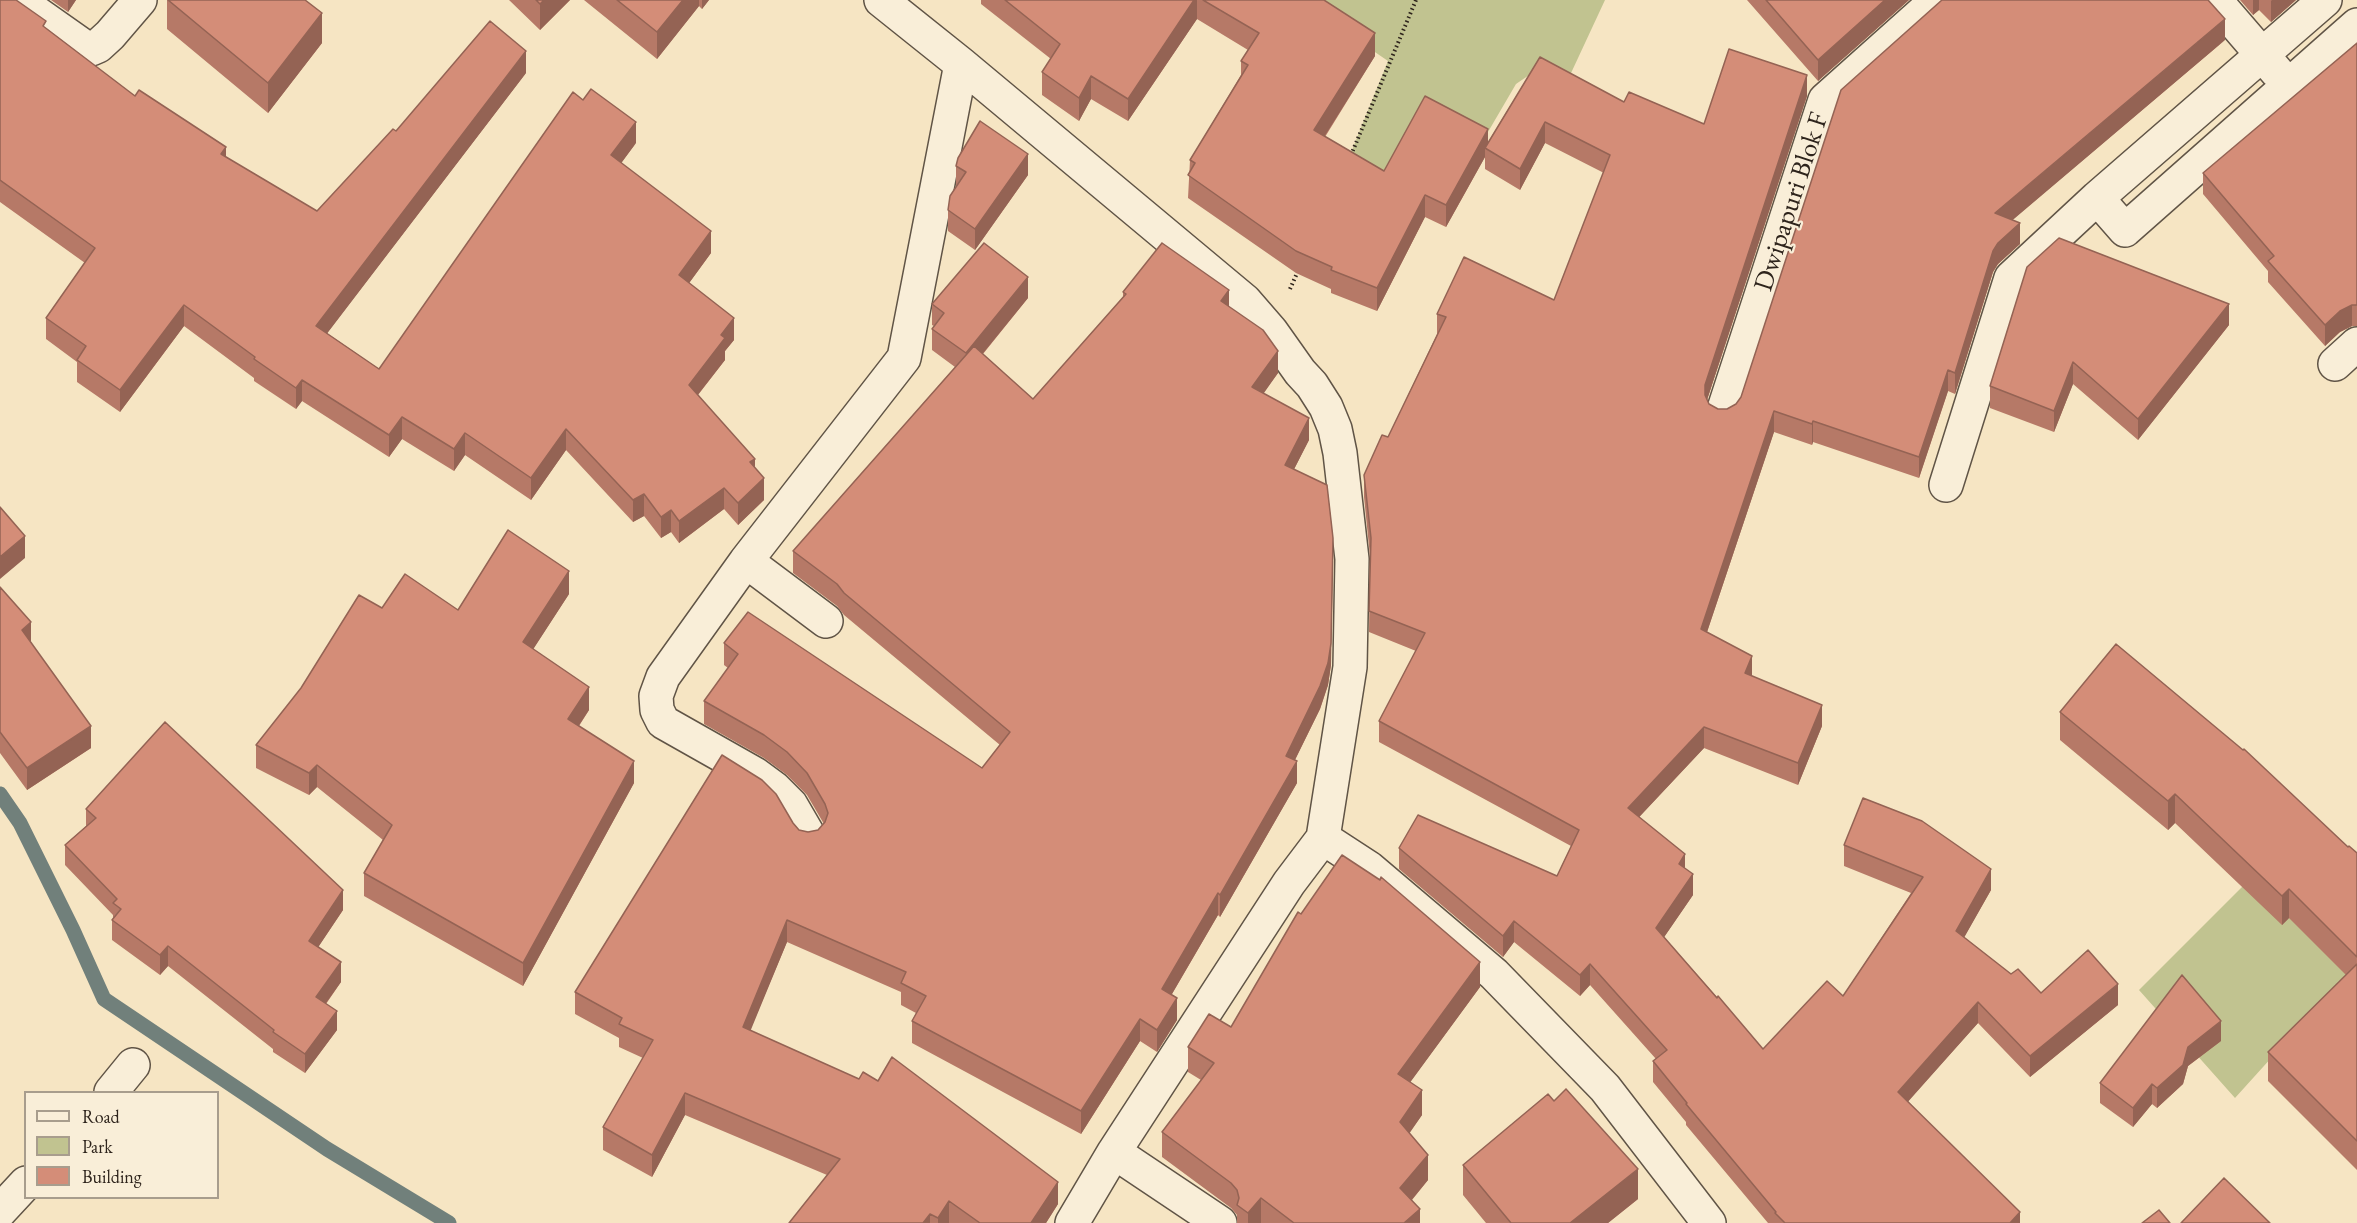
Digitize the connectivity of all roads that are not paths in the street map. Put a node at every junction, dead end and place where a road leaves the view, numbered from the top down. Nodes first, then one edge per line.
1 (18, 0) edge
2 (140, 0) edge
3 (880, 0) edge
4 (1937, 0) edge
5 (2215, 0) edge
6 (2325, 0) edge
7 (2357, 25) edge
8 (2262, 54) junction
9 (961, 64) junction
10 (2288, 84) junction
11 (2097, 198) junction
12 (1724, 412) edge
13 (1946, 484) dead end
14 (746, 561) junction
15 (826, 621) dead end
16 (809, 836) edge
17 (1323, 838) junction
18 (133, 1065) dead end
19 (112, 1091) edge
20 (1114, 1152) junction
21 (24, 1185) edge
22 (0, 1211) edge
23 (1072, 1223) edge
24 (1220, 1223) edge
25 (1709, 1223) edge

1 - 2 street
3 - 9 street
4 - 12 street, Dwipapuri Blok F
5 - 8 street
6 - 8 street
7 - 10 street
8 - 10 street
8 - 11 street
9 - 14 street
9 - 17 street
10 - 11 street
11 - 13 street
14 - 15 street
14 - 16 street
17 - 20 street
17 - 25 street
18 - 19 street
20 - 23 street
20 - 24 street
21 - 22 street

